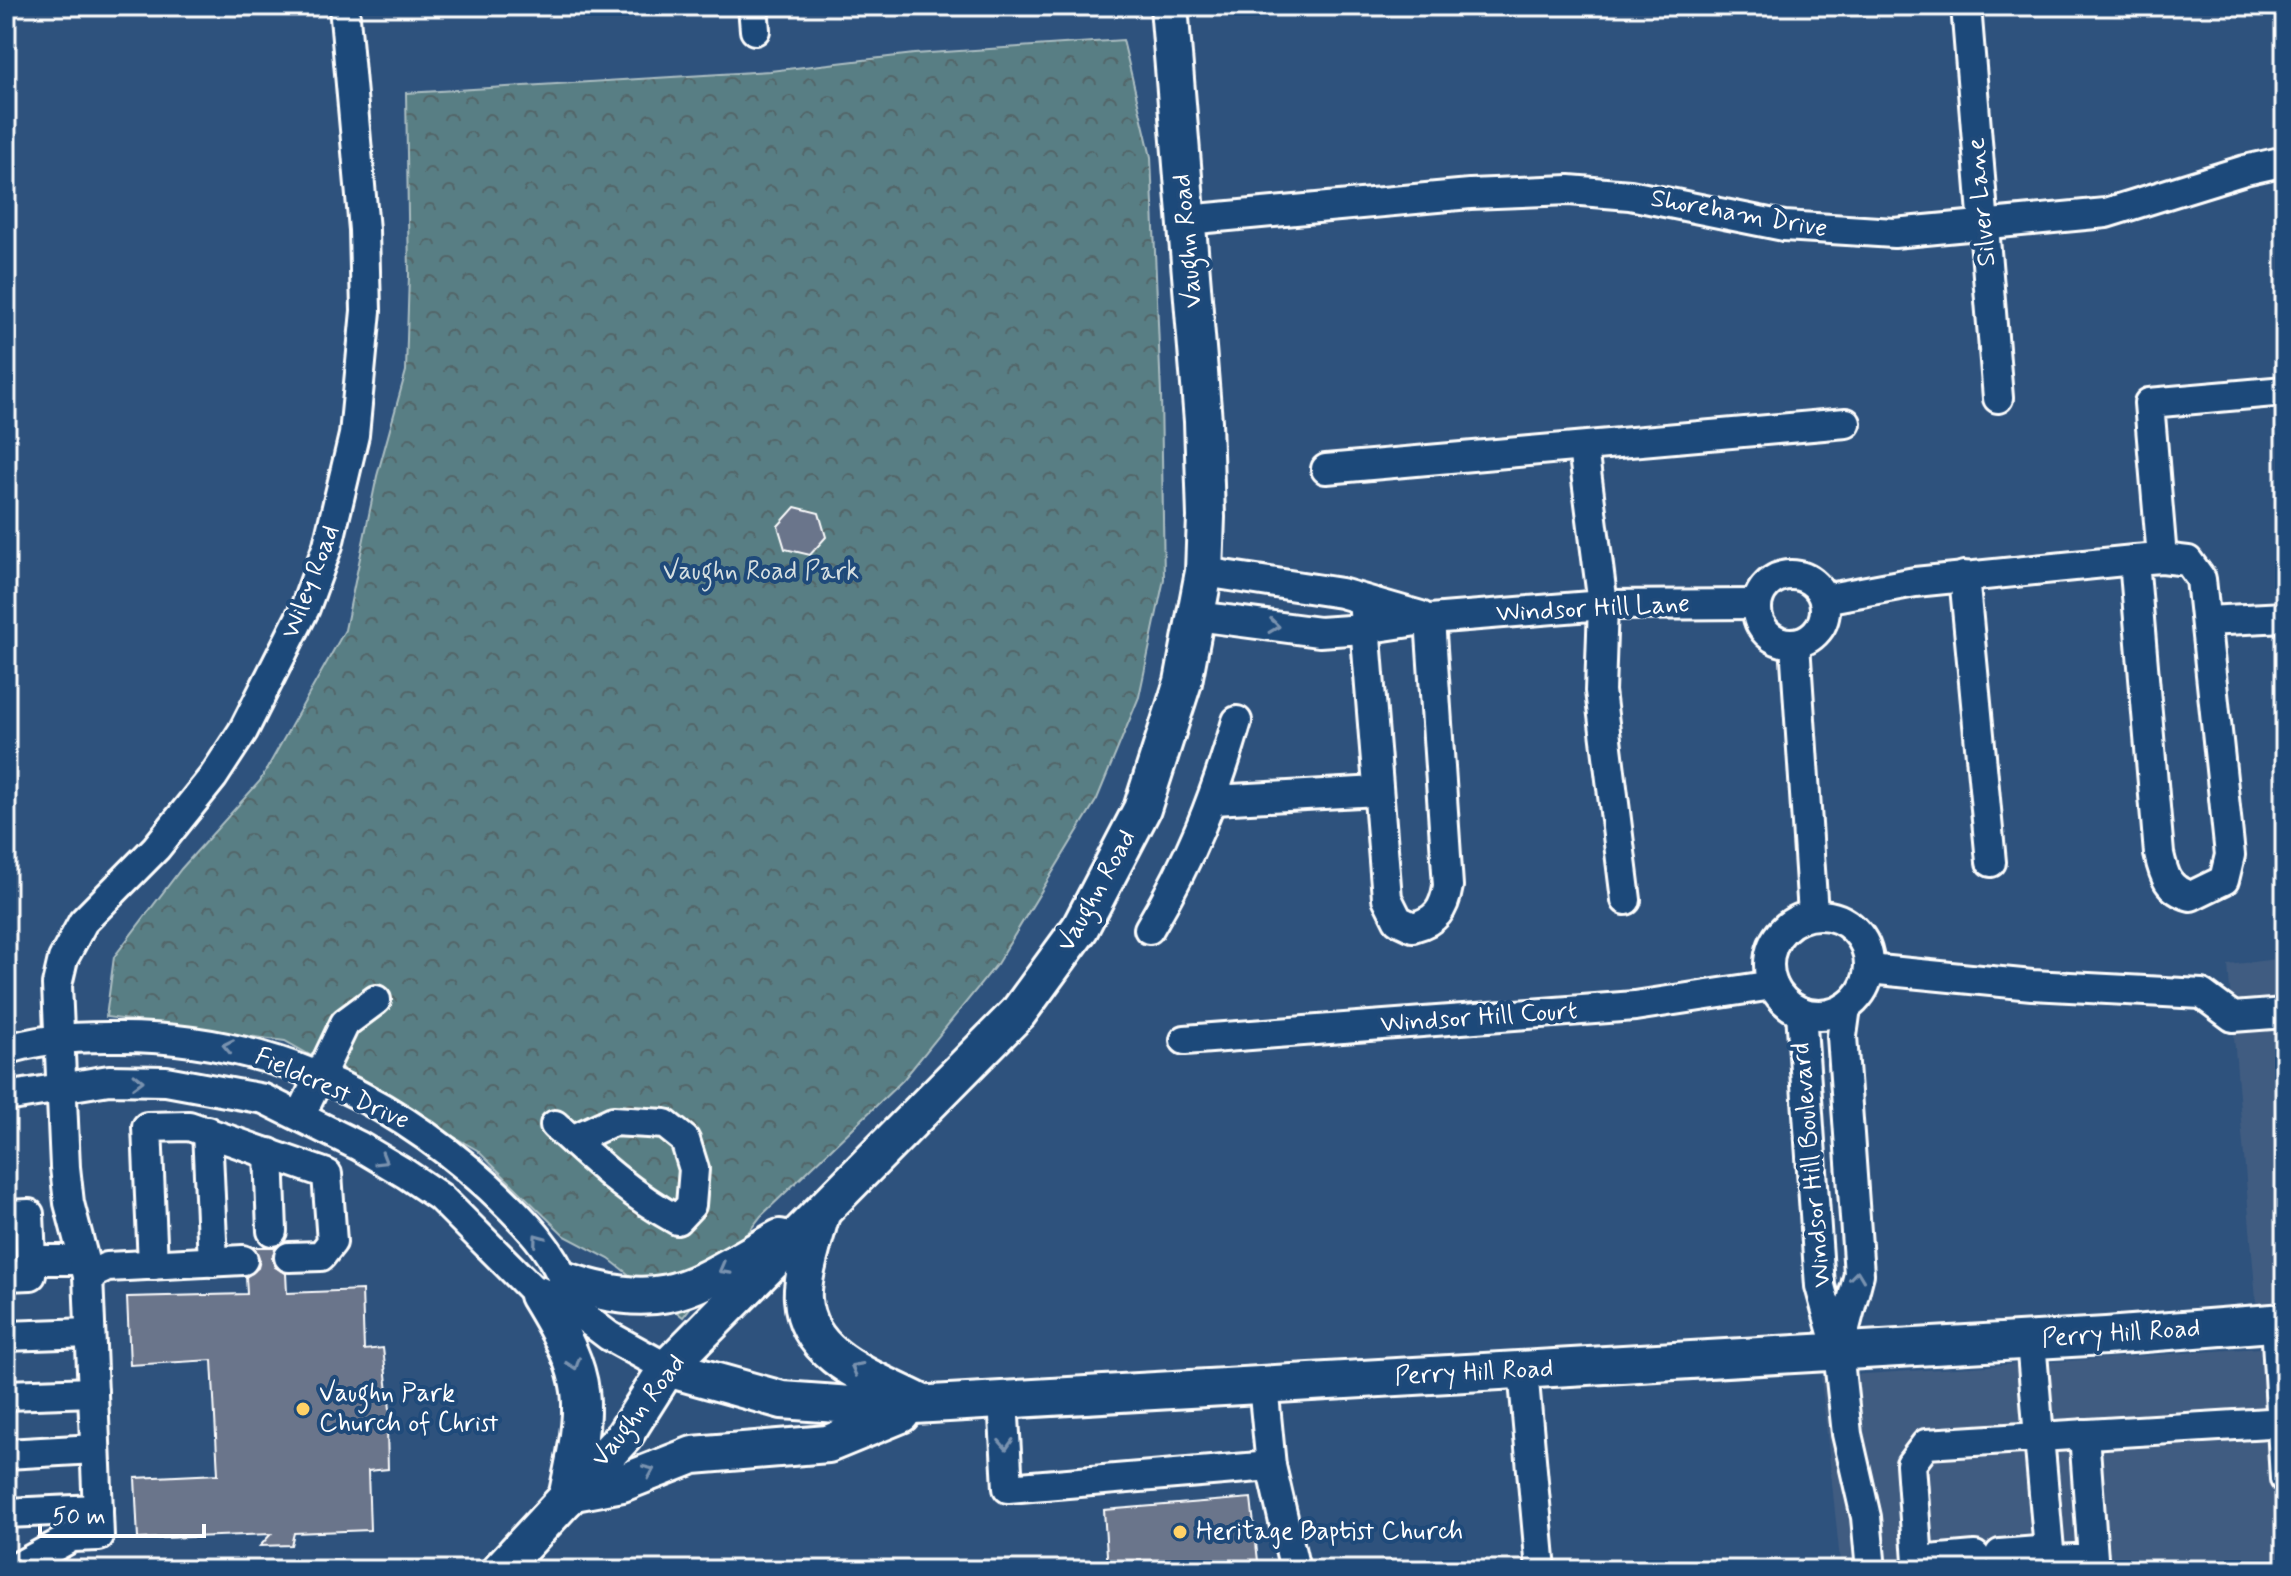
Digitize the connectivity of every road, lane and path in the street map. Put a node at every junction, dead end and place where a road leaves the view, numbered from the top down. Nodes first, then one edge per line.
1 (344, 6) edge
2 (1169, 6) edge
3 (1966, 6) edge
4 (2285, 161) edge
5 (1186, 220) junction
6 (1984, 225) junction
7 (2285, 391) edge
8 (1998, 398) dead end
9 (1846, 423) dead end
10 (1583, 448) junction
11 (1326, 469) dead end
12 (2148, 559) junction
13 (1204, 572) junction
14 (1964, 576) junction
15 (1824, 599) junction
16 (1363, 600) junction
17 (1756, 604) junction
18 (1603, 605) junction
19 (1197, 616) junction
20 (2285, 617) edge
21 (1430, 619) junction
22 (2206, 621) junction
23 (1364, 629) junction
24 (1795, 644) junction
25 (1237, 721) dead end
26 (1378, 791) junction
27 (1214, 800) junction
28 (1991, 862) dead end
29 (1626, 900) dead end
30 (1813, 914) junction
31 (1149, 929) dead end
32 (1869, 969) junction
33 (1773, 985) junction
34 (376, 1000) dead end
35 (1846, 1007) junction
36 (1801, 1012) junction
37 (2285, 1013) edge
38 (58, 1039) junction
39 (1185, 1040) dead end
40 (6, 1050) edge
41 (320, 1077) junction
42 (61, 1087) junction
43 (6, 1097) edge
44 (301, 1115) junction
45 (207, 1131) junction
46 (1851, 1149) junction
47 (1809, 1151) junction
48 (269, 1153) junction
49 (463, 1163) junction
50 (440, 1197) junction
51 (6, 1215) edge
52 (819, 1216) junction
53 (272, 1231) dead end
54 (289, 1257) dead end
55 (31, 1260) junction
56 (243, 1260) dead end
57 (213, 1262) junction
58 (153, 1265) junction
59 (85, 1268) junction
60 (6, 1276) edge
61 (558, 1294) junction
62 (2280, 1322) edge
63 (90, 1333) junction
64 (6, 1336) edge
65 (2031, 1341) junction
66 (1838, 1351) junction
67 (667, 1368) junction
68 (1523, 1370) junction
69 (1263, 1385) junction
70 (93, 1392) junction
71 (6, 1395) edge
72 (1003, 1399) junction
73 (925, 1404) junction
74 (2283, 1422) edge
75 (2084, 1434) junction
76 (2039, 1437) junction
77 (95, 1449) junction
78 (6, 1454) edge
79 (1271, 1466) junction
80 (2285, 1479) edge
81 (570, 1496) junction
82 (98, 1509) junction
83 (6, 1513) edge
84 (2049, 1550) junction
85 (1987, 1560) edge
86 (2094, 1564) edge
87 (12, 1570) edge
88 (500, 1570) edge
89 (1295, 1570) edge
90 (1541, 1570) edge
91 (1871, 1570) edge

1 - 38 street, Wiley Road
2 - 5 main road, Vaughn Road
3 - 6 street, Silver Lane
4 - 6 street, Shoreham Drive
5 - 6 street, Shoreham Drive
5 - 13 main road, Vaughn Road
6 - 8 street, Silver Lane
7 - 12 street
9 - 10 street
10 - 11 street
10 - 18 street
12 - 14 street
12 - 22 street
12 - 22 street
13 - 16 street, Windsor Hill Lane
13 - 19 main road, Vaughn Road
14 - 15 street
14 - 28 street
15 - 17 street
15 - 24 street
16 - 21 street, Windsor Hill Lane
16 - 23 street
17 - 18 street, Windsor Hill Lane
17 - 24 street
18 - 21 street, Windsor Hill Lane
18 - 29 street
19 -> 23 street, Windsor Hill Lane
19 - 52 main road, Vaughn Road
20 - 22 street
21 - 23 street, Windsor Hill Lane
21 - 26 street
23 - 26 street
24 - 30 street
25 - 27 street
26 - 27 street
27 - 31 street
30 - 32 street
30 - 33 street
32 - 35 street, Windsor Hill Boulevard
32 - 37 street
33 - 36 street, Windsor Hill Boulevard
33 - 39 street, Windsor Hill Court
34 - 41 street
35 - 36 street, Windsor Hill Boulevard
35 - 46 street, Windsor Hill Boulevard
36 - 47 street, Windsor Hill Boulevard
38 - 40 street, Fieldcrest Drive
41 -> 38 street, Fieldcrest Drive
38 - 42 street, Wiley Road
41 - 44 street
41 - 49 street, Fieldcrest Drive
42 - 43 street, Fieldcrest Drive
42 -> 44 street, Fieldcrest Drive
42 - 59 street, Wiley Road
44 -> 50 street, Fieldcrest Drive
45 - 48 street
45 - 57 street
45 - 58 street
46 - 47 street
66 -> 46 street, Windsor Hill Boulevard
47 - 66 street, Windsor Hill Boulevard
48 - 53 street
48 - 54 street
49 - 50 street
61 -> 49 street, Fieldcrest Drive
50 - 61 street, Fieldcrest Drive
51 - 55 street
52 -> 61 main road
52 - 67 main road, Vaughn Road
73 -> 52 main road
55 - 59 street
55 - 60 street
56 - 57 street
57 - 58 street
58 - 59 street
59 - 63 street, Wiley Road
61 - 67 street, Fieldcrest Drive
61 -> 81 main road
62 - 65 main road, Perry Hill Road
62 - 74 street
63 - 64 street
63 - 70 street, Wiley Road
65 - 66 main road, Perry Hill Road
65 - 76 street
66 - 68 main road, Perry Hill Road
66 - 91 street
67 - 73 main road, Perry Hill Road
67 - 81 main road, Vaughn Road
68 - 69 main road, Perry Hill Road
68 - 90 street
69 - 72 main road, Perry Hill Road
69 - 79 street
70 - 71 street
70 - 77 street, Wiley Road
72 - 73 main road, Perry Hill Road
72 -> 79 street
81 -> 73 main road
74 - 75 street
74 - 80 street
75 - 76 street
75 - 86 street
76 - 84 street
76 - 85 street
77 - 78 street
77 - 82 street, Wiley Road
79 - 89 street
81 - 88 main road, Vaughn Road
82 - 83 street
82 - 87 street
84 - 85 street
84 - 86 street

